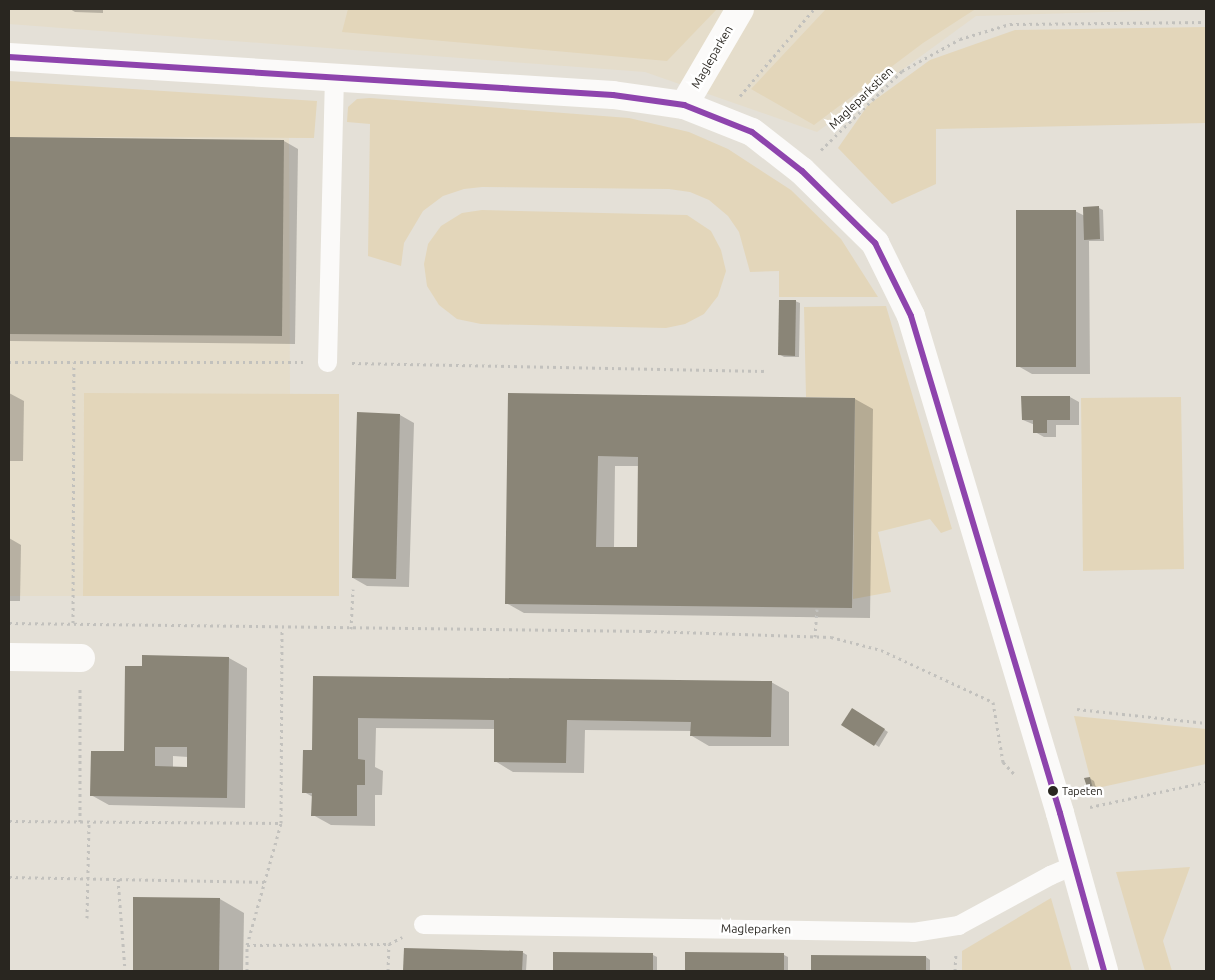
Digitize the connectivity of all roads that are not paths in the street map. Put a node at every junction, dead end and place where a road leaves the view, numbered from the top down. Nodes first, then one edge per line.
1 (740, 9) edge
2 (9, 57) edge
3 (334, 79) junction
4 (684, 105) junction
5 (327, 362) road end
6 (9, 657) edge
7 (80, 658) road end
8 (1074, 865) junction
9 (422, 924) road end
10 (1104, 971) edge

1 - 4 street, Magleparken
2 - 3 street
3 - 4 street
3 - 5 lane
4 - 8 street
6 - 7 street
8 - 9 lane, Magleparken
8 - 10 street

